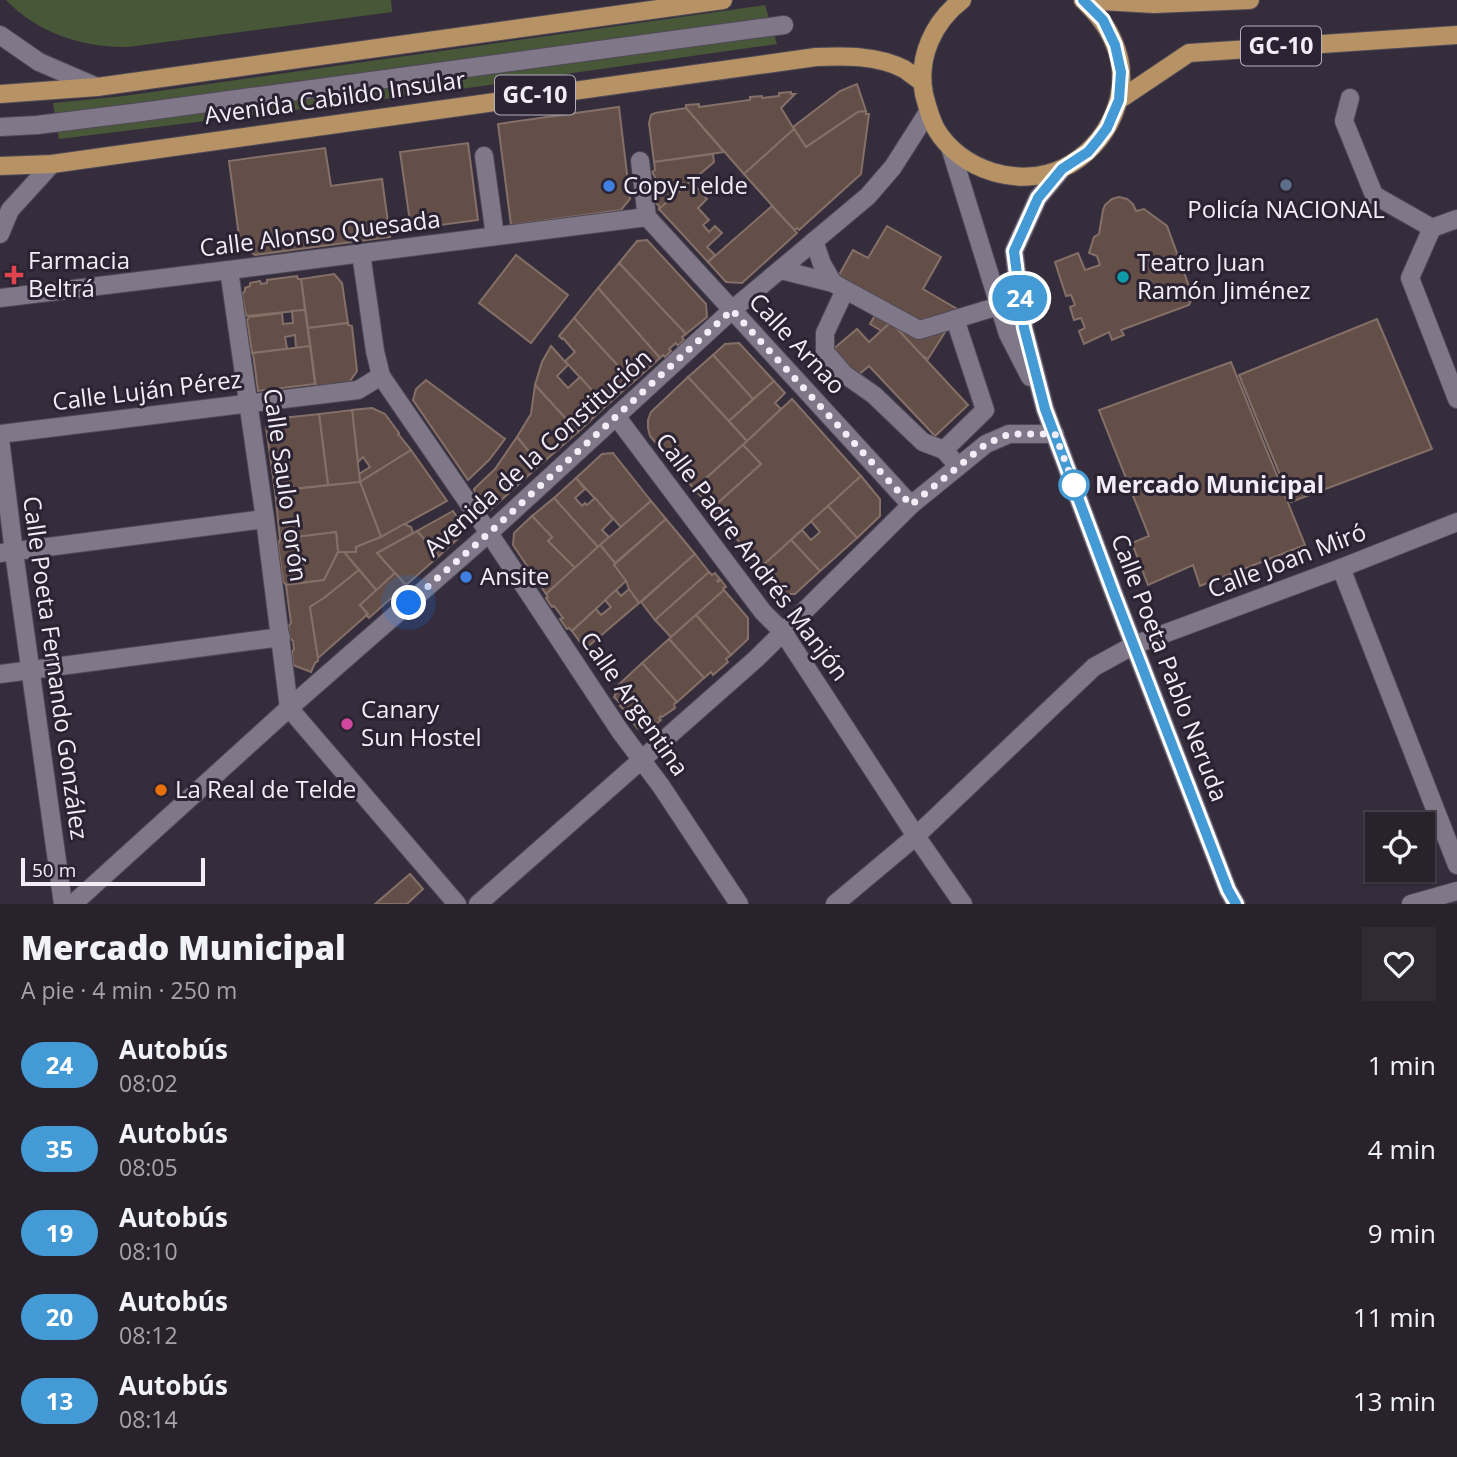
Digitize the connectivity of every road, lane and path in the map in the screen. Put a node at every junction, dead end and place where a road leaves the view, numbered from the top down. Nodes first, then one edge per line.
1 (723, 0) edge
2 (962, 0) edge
3 (1083, 0) edge
4 (1250, 0) edge
5 (784, 24) dead end
6 (1457, 35) edge
7 (0, 36) edge
8 (922, 82) junction
9 (97, 88) junction
10 (0, 94) edge
11 (1350, 98) dead end
12 (1119, 100) junction
13 (928, 111) junction
14 (0, 127) edge
15 (950, 147) junction
16 (484, 156) dead end
17 (640, 161) dead end
18 (52, 164) junction
19 (0, 166) edge
20 (1062, 169) junction
21 (647, 216) junction
22 (1457, 219) edge
23 (1432, 228) junction
24 (0, 233) edge
25 (495, 236) junction
26 (814, 242) junction
27 (360, 253) junction
28 (781, 270) junction
29 (229, 271) junction
30 (839, 286) junction
31 (0, 298) edge
32 (999, 306) junction
33 (732, 310) junction
34 (955, 319) junction
35 (380, 376) junction
36 (1457, 399) edge
37 (248, 403) junction
38 (1045, 409) junction
39 (616, 415) junction
40 (0, 434) edge
41 (1055, 434) junction
42 (0, 439) edge
43 (944, 450) junction
44 (958, 466) junction
45 (911, 505) junction
46 (265, 519) junction
47 (1457, 522) edge
48 (489, 533) junction
49 (7, 553) edge
50 (1341, 568) junction
51 (783, 632) junction
52 (281, 637) junction
53 (1134, 645) junction
54 (30, 670) junction
55 (0, 674) edge
56 (289, 708) junction
57 (642, 761) junction
58 (916, 836) junction
59 (1455, 852) edge
60 (1457, 891) edge
61 (63, 904) edge
62 (73, 904) edge
63 (457, 904) edge
64 (478, 904) edge
65 (739, 904) edge
66 (835, 904) edge
67 (963, 904) edge
68 (1236, 904) edge
69 (1411, 904) edge

1 - 9 main road, Avenida Cabildo Insular
2 - 8 main road, GC-10
3 - 4 main road, GC-10
3 - 12 main road, GC-10
5 - 14 street
6 - 12 main road, GC-10
7 - 9 street
8 - 13 main road, GC-10
8 - 18 main road, Avenida Cabildo Insular / GC-10
9 - 10 main road, Avenida Cabildo Insular
11 - 23 street
12 - 20 main road, GC-10
13 - 15 main road, GC-10
13 - 26 street, Avenida de la Constitución
15 - 20 main road, GC-10
15 - 32 street, Calle Poeta Pablo Neruda
16 - 25 street
17 - 21 street
18 - 19 main road, Avenida Cabildo Insular / GC-10
18 - 24 street
20 - 38 street, Calle Poeta Pablo Neruda
21 - 25 street, Calle Alonso Quesada
21 - 33 street, Calle Arnao
22 - 23 street
23 - 36 street
25 - 27 street, Calle Alonso Quesada
26 - 28 street, Avenida de la Constitución
26 - 30 street
27 - 29 street, Calle Alonso Quesada
27 - 35 street
28 - 30 street
28 - 33 street, Avenida de la Constitución
29 - 31 street, Calle Alonso Quesada
29 - 37 street, Calle Saulo Torón
30 - 34 street
30 - 43 street
32 - 34 street
32 - 38 street, Calle Poeta Pablo Neruda
33 - 39 street, Avenida de la Constitución
33 - 45 street, Calle Arnao
34 - 43 street
35 - 37 street, Calle Luján Pérez
35 - 48 street, Calle Argentina
37 - 40 street, Calle Luján Pérez
37 - 46 street, Calle Saulo Torón
38 - 41 street, Calle Poeta Pablo Neruda
39 - 48 street, Avenida de la Constitución
39 - 51 street, Calle Padre Andrés Manjón
41 - 44 street
41 - 53 street, Calle Poeta Pablo Neruda
42 - 49 street, Calle Poeta Fernando González
43 - 44 street
44 - 45 street
45 - 51 street
46 - 49 street
46 - 52 street, Calle Saulo Torón
47 - 50 street, Calle Joan Miró
48 - 56 street, Avenida de la Constitución
48 - 57 street, Calle Argentina
49 - 54 street, Calle Poeta Fernando González
50 - 53 street, Calle Joan Miró
50 - 59 street
51 - 57 street
51 - 58 street, Calle Padre Andrés Manjón
52 - 54 street
52 - 56 street, Calle Saulo Torón
53 - 58 street, Calle Joan Miró
53 - 68 street, Calle Poeta Pablo Neruda
54 - 55 street
54 - 61 street, Calle Poeta Fernando González
56 - 62 street, Avenida de la Constitución
56 - 63 street
57 - 64 street
57 - 65 street, Calle Argentina
58 - 66 street, Calle Joan Miró
58 - 67 street, Calle Padre Andrés Manjón
60 - 69 street

